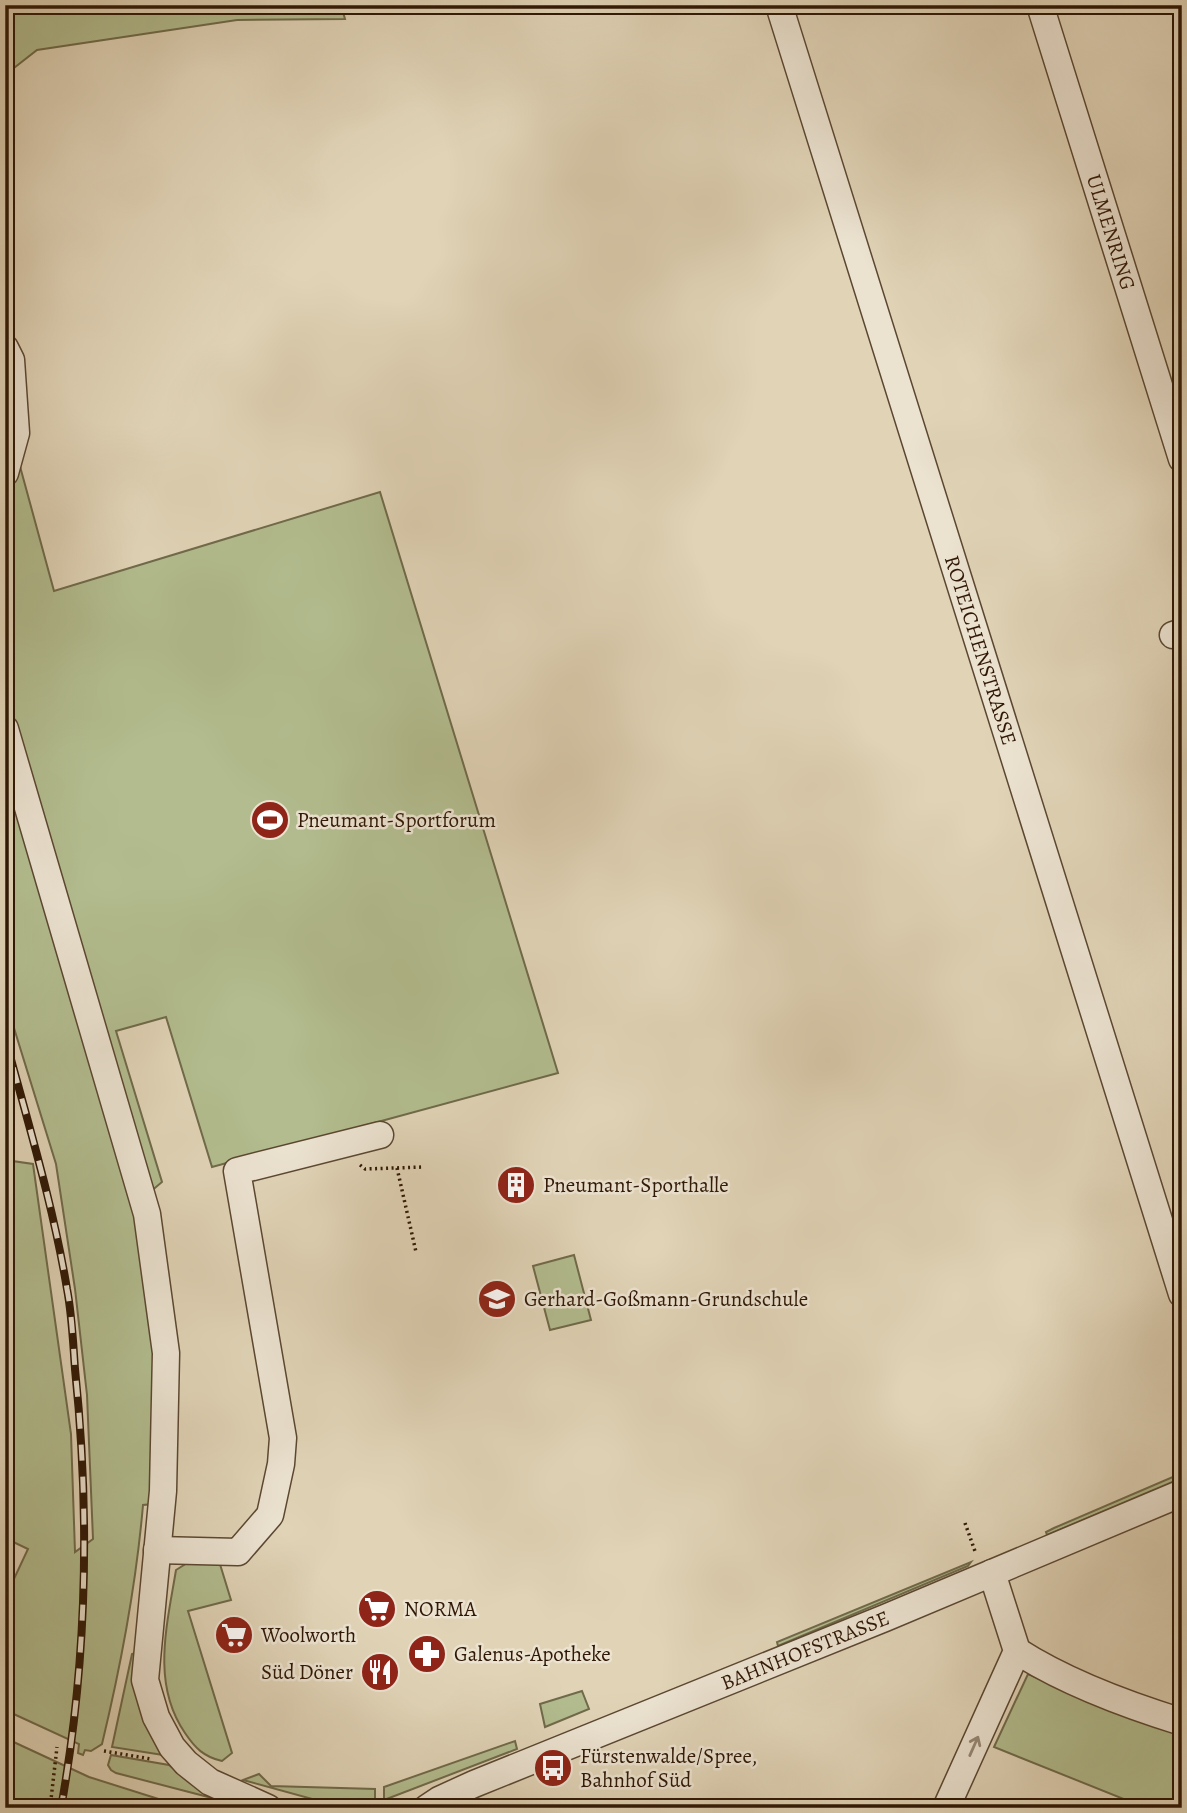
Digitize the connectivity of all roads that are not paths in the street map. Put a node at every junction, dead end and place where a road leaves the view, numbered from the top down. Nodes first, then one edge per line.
1 (779, 5) edge
2 (1040, 5) edge
3 (5, 348) edge
4 (1182, 458) edge
5 (5, 473) edge
6 (5, 729) edge
7 (380, 1135) dead end
8 (1182, 1294) edge
9 (1182, 1493) edge
10 (157, 1550) junction
11 (992, 1573) junction
12 (1017, 1651) junction
13 (1182, 1722) edge
14 (268, 1808) edge
15 (426, 1808) edge
16 (946, 1808) edge

1 - 8 street, ROTEICHENSTRASSE
2 - 4 street, ULMENRING
3 - 5 street
6 - 10 street
7 - 10 street
9 - 11 street, BAHNHOFSTRASSE
10 - 14 street
11 - 12 street
11 - 15 street, BAHNHOFSTRASSE
12 - 13 street
16 -> 12 street

